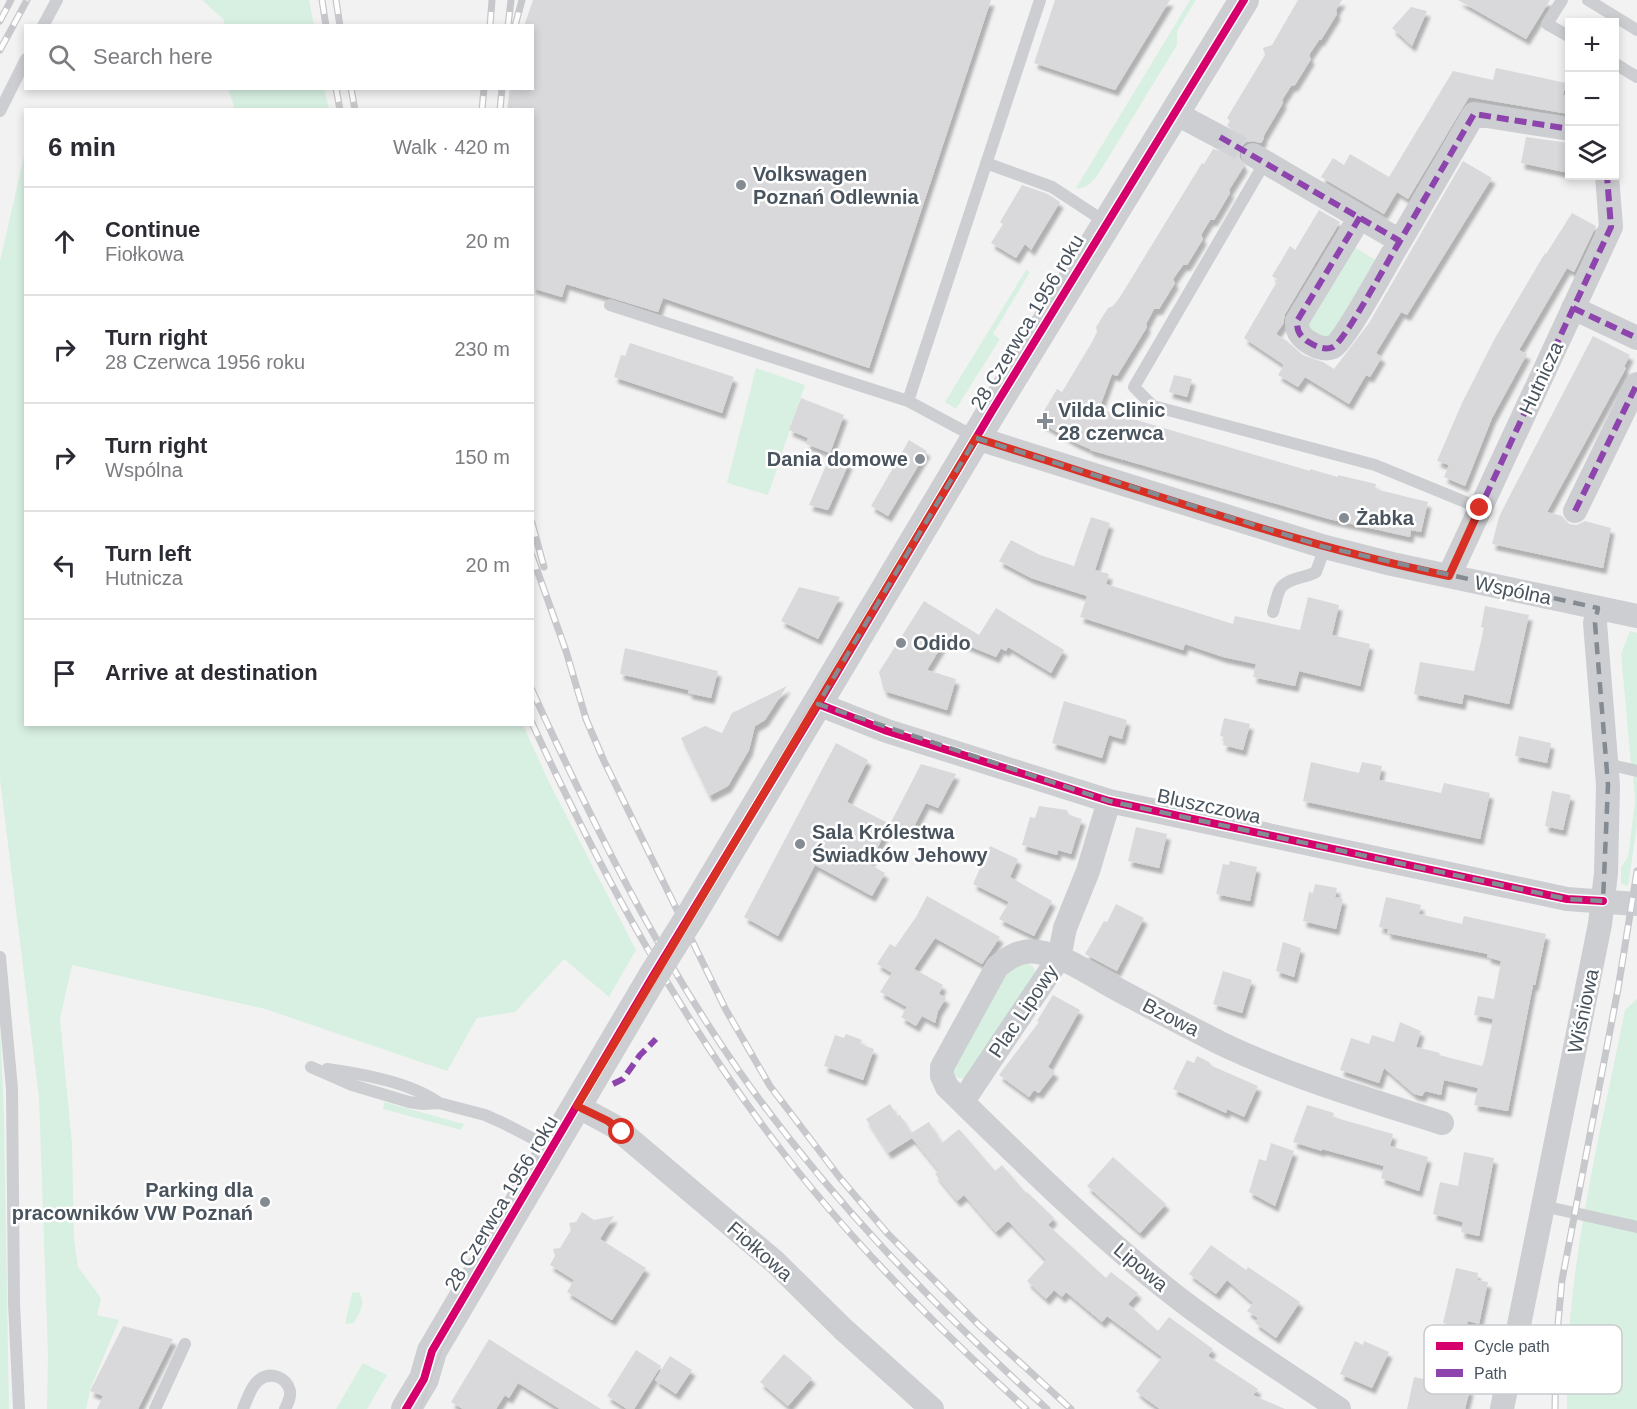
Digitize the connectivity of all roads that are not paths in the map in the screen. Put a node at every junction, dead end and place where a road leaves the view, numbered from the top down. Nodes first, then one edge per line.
1 (57, 0) edge
2 (1040, 0) edge
3 (1244, 0) edge
4 (1562, 0) edge
5 (1588, 0) edge
6 (44, 24) edge
7 (1637, 30) edge
8 (1565, 35) edge
9 (24, 63) edge
10 (1619, 66) edge
11 (1637, 77) edge
12 (0, 111) edge
13 (1175, 113) junction
14 (1565, 128) edge
15 (1220, 137) tunnel mouth
16 (1259, 159) joint
17 (986, 163) junction
18 (1607, 180) edge
19 (1360, 217) junction
20 (1107, 223) junction
21 (1400, 241) junction
22 (610, 305) dead end
23 (1574, 308) junction
24 (1637, 338) edge
25 (1637, 384) edge
26 (908, 401) junction
27 (976, 438) junction
28 (1480, 508) junction
29 (1575, 511) dead end
30 (1325, 547) junction
31 (1449, 576) junction
32 (1598, 608) junction
33 (1273, 612) dead end
34 (1637, 616) edge
35 (818, 704) junction
36 (1607, 764) junction
37 (1637, 771) edge
38 (1109, 801) junction
39 (1603, 901) junction
40 (1637, 904) edge
41 (0, 957) edge
42 (1059, 958) junction
43 (963, 1101) junction
44 (439, 1102) junction
45 (577, 1106) junction
46 (1442, 1123) dead end
47 (552, 1149) junction
48 (1543, 1206) junction
49 (1637, 1227) edge
50 (1519, 1325) edge
51 (186, 1344) dead end
52 (432, 1351) junction
53 (1505, 1394) edge
54 (19, 1409) edge
55 (155, 1409) edge
56 (243, 1409) edge
57 (285, 1409) edge
58 (384, 1409) edge
59 (406, 1409) edge
60 (932, 1409) edge
61 (1339, 1409) edge
62 (1502, 1409) edge

1 - 6 lane
2 - 17 lane
3 - 13 street, 28 Czerwca 1956 roku
4 - 8 lane
5 - 7 lane
9 - 12 lane
10 - 11 lane
13 - 15 street
13 - 20 street, 28 Czerwca 1956 roku
14 - 21 street
16 - 19 street
16 - 28 lane
17 - 20 lane
17 - 26 lane
18 - 23 street, Hutnicza
19 - 21 street
19 - 21 street
20 - 27 street, 28 Czerwca 1956 roku
22 - 26 lane
23 - 24 street
23 - 28 street, Hutnicza
25 - 29 street
26 - 27 lane
27 - 30 street, Wspólna
27 - 35 street, 28 Czerwca 1956 roku
28 - 31 street, Hutnicza
30 - 31 street, Wspólna
30 - 33 lane
31 - 32 street, Wspólna
32 - 34 street, Wspólna
32 - 36 street, Wiśniowa
35 - 38 street, Bluszczowa
35 - 45 street, 28 Czerwca 1956 roku, bridge
36 - 37 lane
36 - 39 street, Wiśniowa
38 - 39 street, Bluszczowa
38 - 42 street
39 - 40 street, Bluszczowa
39 - 48 street, Wiśniowa
41 - 54 lane
42 - 43 street, Plac Lipowy
42 - 43 street, Plac Lipowy
42 - 46 street, Bzowa
43 - 61 street, Lipowa
44 - 44 lane
44 - 47 lane
45 - 47 street, 28 Czerwca 1956 roku
45 - 60 street, Fiołkowa
47 - 52 street, 28 Czerwca 1956 roku
48 - 49 lane
48 - 50 street, Wiśniowa
51 - 55 lane
52 - 58 street, 28 Czerwca 1956 roku
52 - 59 street, 28 Czerwca 1956 roku
53 - 62 street, Wiśniowa
56 - 57 lane

